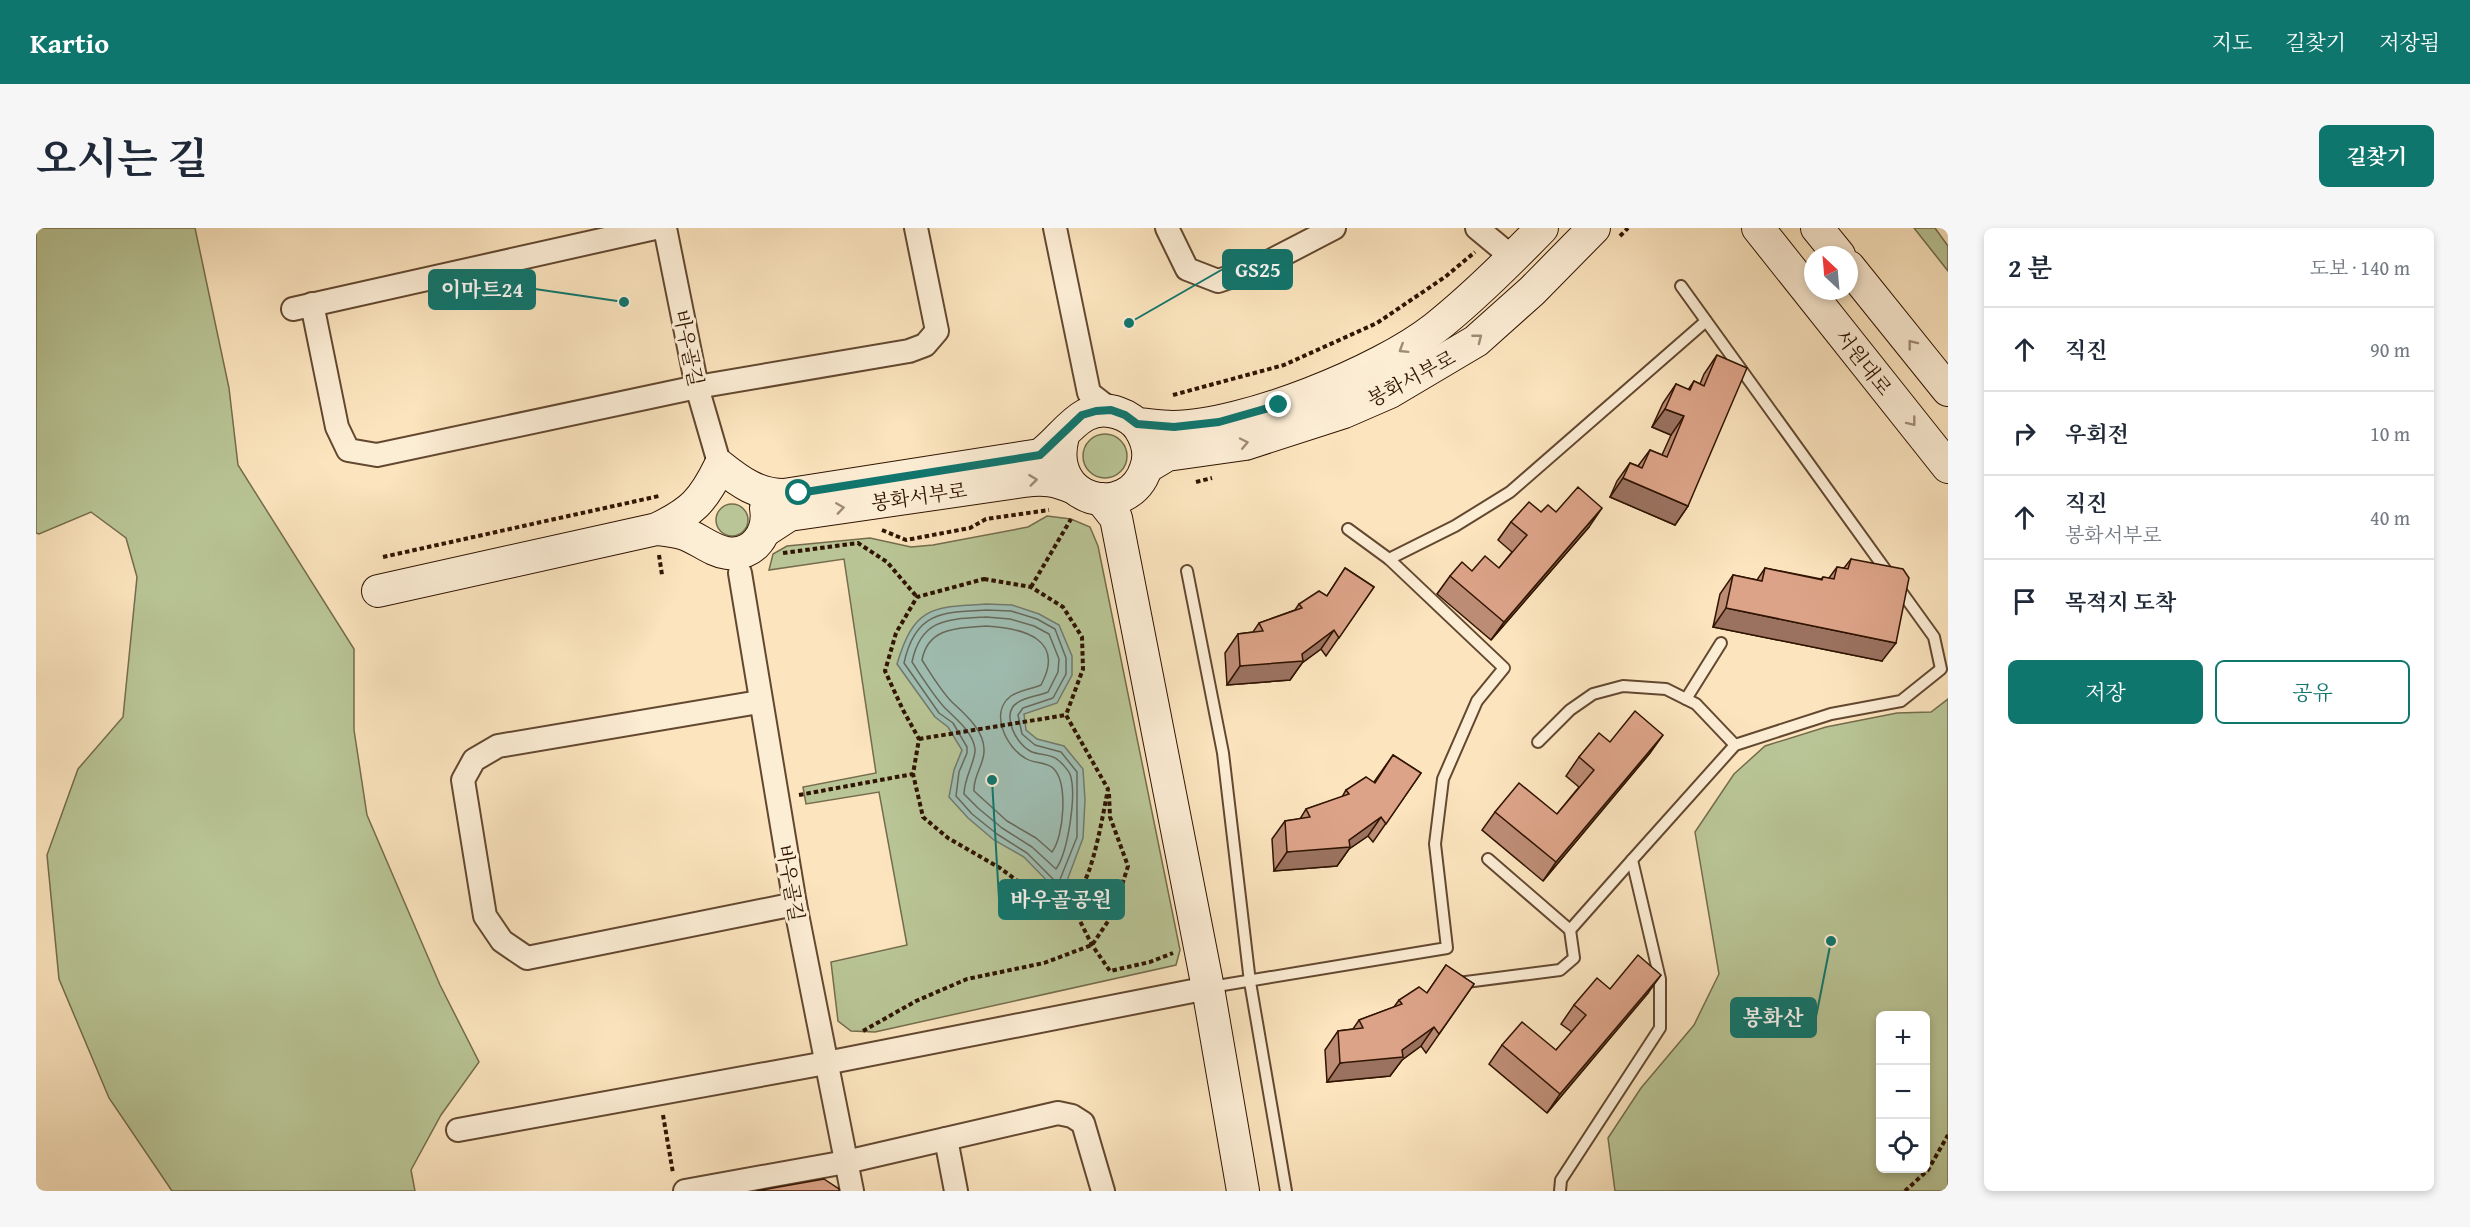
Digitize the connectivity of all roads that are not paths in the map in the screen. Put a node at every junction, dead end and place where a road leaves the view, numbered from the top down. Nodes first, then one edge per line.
1 (655, 228) edge
2 (666, 228) edge
3 (916, 228) edge
4 (1055, 228) edge
5 (1167, 228) edge
6 (1334, 228) edge
7 (1542, 228) edge
8 (1594, 228) edge
9 (1758, 228) edge
10 (1817, 228) edge
11 (1832, 228) edge
12 (1483, 233) edge
13 (1833, 246) edge
14 (1840, 246) edge
15 (1513, 258) junction
16 (1858, 276) edge
17 (1681, 286) dead end
18 (1706, 321) junction
19 (697, 387) junction
20 (1948, 390) edge
21 (1113, 409) junction
22 (1067, 430) junction
23 (1948, 467) edge
24 (724, 486) junction
25 (1107, 497) junction
26 (657, 529) junction
27 (1348, 529) dead end
28 (712, 548) junction
29 (758, 551) junction
30 (1389, 559) junction
31 (1187, 571) dead end
32 (378, 591) dead end
33 (1721, 642) dead end
34 (1686, 699) junction
35 (759, 702) junction
36 (1538, 742) dead end
37 (1735, 746) junction
38 (1488, 859) dead end
39 (1632, 860) junction
40 (795, 904) junction
41 (1570, 930) junction
42 (1250, 982) junction
43 (1454, 984) edge
44 (1208, 988) junction
45 (826, 1063) junction
46 (458, 1130) dead end
47 (946, 1139) junction
48 (846, 1162) junction
49 (680, 1186) edge
50 (717, 1188) edge
51 (852, 1191) edge
52 (956, 1191) edge
53 (1104, 1191) edge
54 (1243, 1191) edge
55 (1286, 1191) edge
56 (1560, 1191) edge

1 - 19 street
2 - 19 street, 바우골길
3 - 19 street
4 - 21 street
5 - 6 street
7 - 15 street, 봉화서부로
25 -> 8 street, 봉화서부로
9 -> 23 street, 서원대로
10 - 13 street
11 - 14 street
12 - 15 street
15 -> 21 street, 봉화서부로
20 -> 16 street
17 - 18 lane
18 - 30 lane
18 - 37 lane
19 - 24 street, 바우골길
21 - 22 street
21 - 25 street
22 - 24 street
22 - 25 street
24 - 26 street
24 - 28 street
24 - 29 street
29 -> 25 street, 봉화서부로
25 - 44 street
26 - 28 street
26 - 32 street
27 - 30 lane
28 - 29 street
29 - 35 street, 바우골길
30 - 42 lane
31 - 42 lane
33 - 34 lane
34 - 36 lane
34 - 37 lane
35 - 40 street, 바우골길
35 - 40 street
37 - 39 lane
38 - 41 lane
39 - 41 lane
39 - 56 lane
40 - 45 street, 바우골길
41 - 43 lane
42 - 44 lane
42 - 55 lane
44 - 45 street
44 - 54 street
45 - 46 street
45 - 48 street, 바우골길
47 - 48 street
47 - 52 street
47 - 53 street
48 - 50 street
48 - 51 street, 바우골길
49 - 50 street

